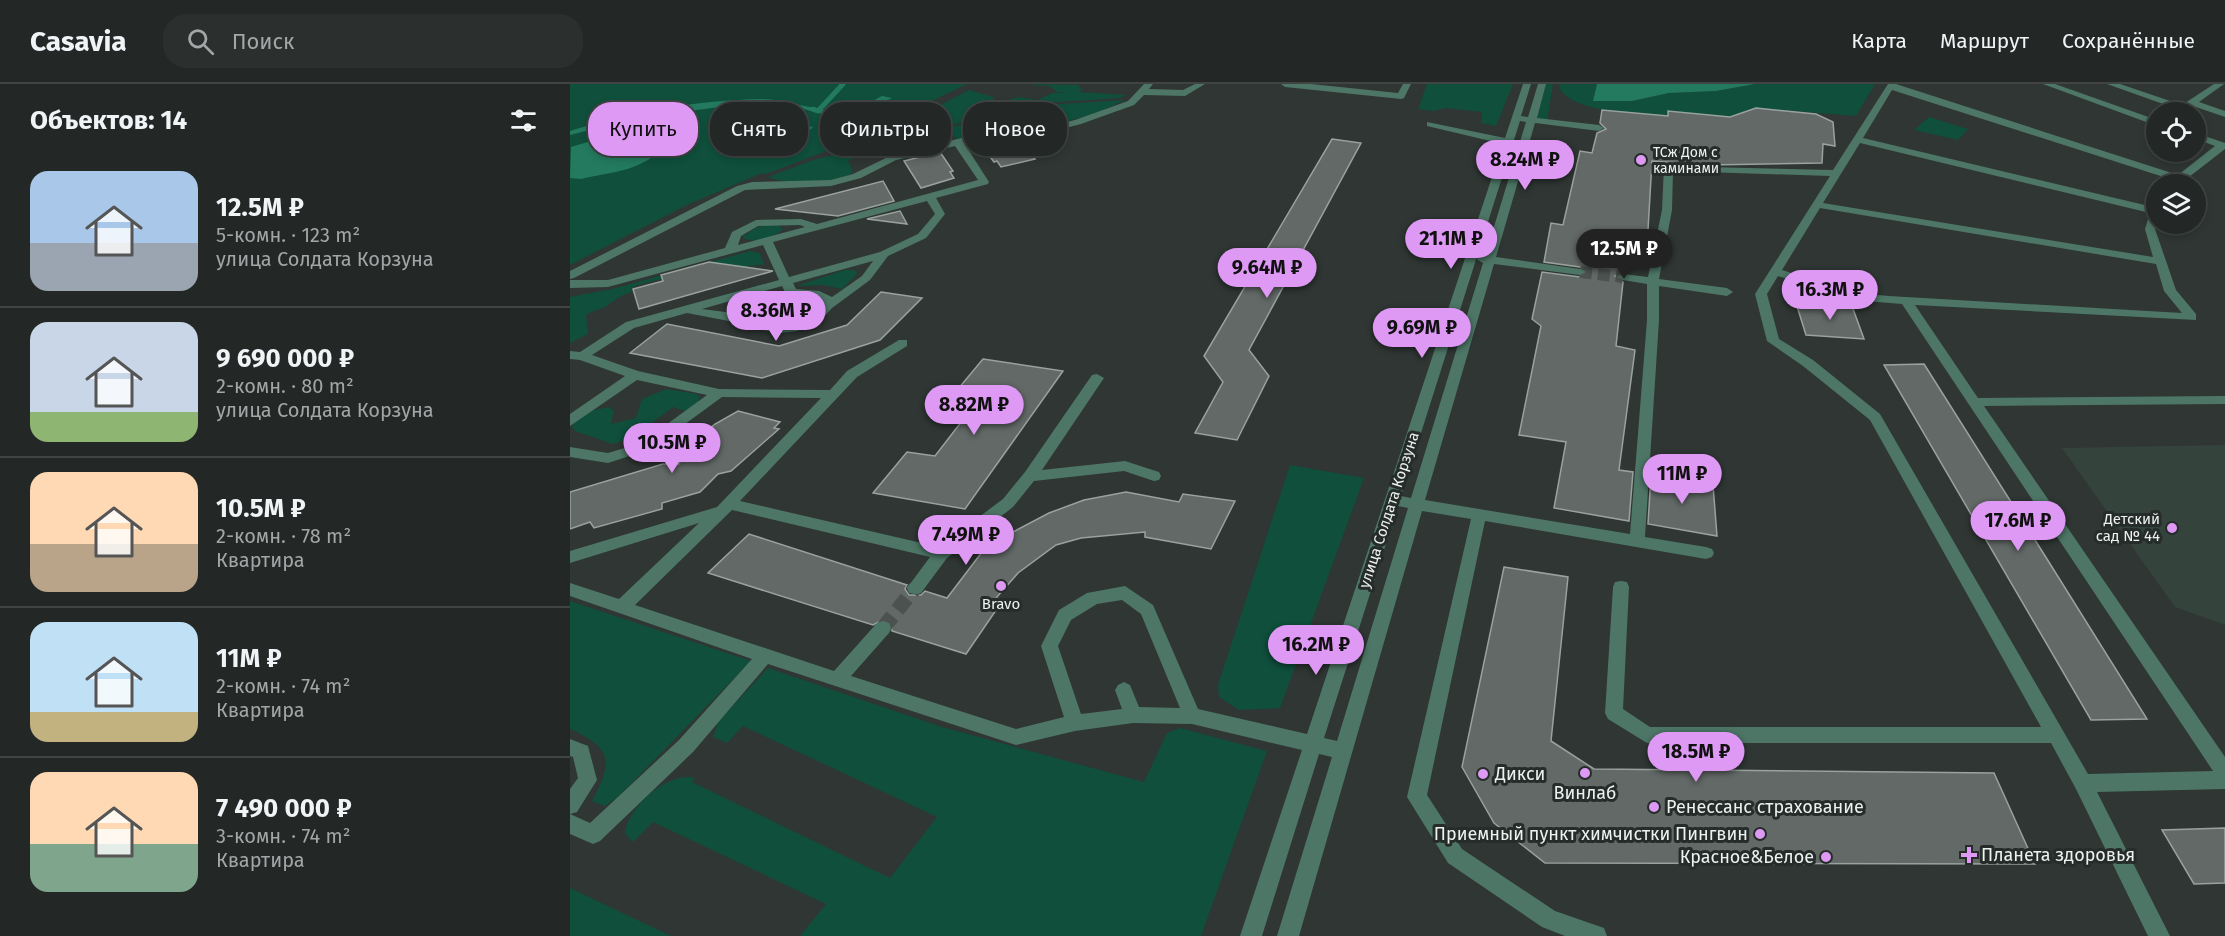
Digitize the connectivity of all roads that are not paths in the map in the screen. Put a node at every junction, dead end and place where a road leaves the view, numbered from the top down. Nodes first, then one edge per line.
1 (1201, 84) edge
2 (1286, 84) edge
3 (1407, 84) edge
4 (1527, 84) edge
5 (1542, 84) edge
6 (2047, 84) edge
7 (2111, 84) edge
8 (2220, 84) edge
9 (1891, 86) edge
10 (1145, 88) edge
11 (2165, 102) edge
12 (2191, 102) edge
13 (2206, 107) edge
14 (2225, 114) edge
15 (1515, 119) junction
16 (2146, 119) edge
17 (1531, 120) junction
18 (1430, 124) dead end
19 (1599, 128) dead end
20 (1859, 140) junction
21 (2206, 140) edge
22 (958, 142) junction
23 (1508, 142) junction
24 (2224, 146) edge
25 (1838, 173) junction
26 (2153, 174) edge
27 (2187, 174) edge
28 (930, 197) junction
29 (1818, 205) junction
30 (2146, 206) edge
31 (816, 227) junction
32 (2152, 234) edge
33 (767, 242) junction
34 (730, 250) junction
35 (884, 254) junction
36 (1471, 257) junction
37 (1490, 260) junction
38 (2162, 262) junction
39 (1580, 272) tunnel mouth
40 (1777, 272) junction
41 (570, 276) edge
42 (1623, 277) tunnel mouth
43 (1653, 281) junction
44 (784, 282) junction
45 (570, 284) edge
46 (1727, 292) dead end
47 (792, 293) junction
48 (1906, 301) junction
49 (828, 305) junction
50 (686, 310) junction
51 (761, 320) junction
52 (903, 343) dead end
53 (576, 356) edge
54 (635, 375) junction
55 (1097, 378) dead end
56 (719, 393) junction
57 (832, 394) junction
58 (2225, 400) edge
59 (1974, 402) junction
60 (570, 421) edge
61 (570, 452) edge
62 (1030, 476) junction
63 (1154, 476) dead end
64 (1392, 500) junction
65 (1417, 504) junction
66 (726, 508) junction
67 (1479, 515) junction
68 (1637, 542) junction
69 (941, 554) junction
70 (1706, 554) dead end
71 (570, 557) edge
72 (1621, 586) dead end
73 (915, 588) tunnel mouth
74 (570, 589) edge
75 (621, 608) junction
76 (884, 628) tunnel mouth
77 (765, 656) junction
78 (837, 679) junction
79 (1124, 690) dead end
80 (1133, 715) junction
81 (1192, 716) junction
82 (1076, 723) junction
83 (2056, 735) junction
84 (1312, 745) junction
85 (570, 747) edge
86 (1343, 751) junction
87 (2225, 773) edge
88 (2225, 780) edge
89 (2083, 783) junction
90 (570, 805) edge
91 (570, 824) edge
92 (1251, 936) edge
93 (1288, 936) edge
94 (1596, 936) edge
95 (2159, 936) edge

1 - 10 street
2 - 3 street
4 - 15 street, улица Солдата Корзуна
5 - 17 street, улица Солдата Корзуна
6 - 16 street
7 - 11 street
8 - 12 street
9 - 20 street
9 - 26 street
10 - 22 street
13 - 14 street
15 - 17 street
15 - 23 street, улица Солдата Корзуна
17 - 19 street
17 - 37 street, улица Солдата Корзуна
18 - 23 street
20 - 25 street
20 - 30 street
21 - 24 street
22 - 28 street
22 - 41 street
23 - 36 street, улица Солдата Корзуна
24 - 27 street
25 - 29 street
25 - 43 street
28 - 31 street
28 - 35 street
29 - 38 street
29 - 40 street
31 - 33 street
31 - 34 street
32 - 38 street
33 - 34 street
33 - 44 street
34 - 45 street
35 - 44 street
35 - 49 street
36 - 37 street
36 - 64 street, улица Солдата Корзуна
37 - 39 street
37 - 65 street, улица Солдата Корзуна
38 - 48 street
40 - 48 street
40 - 83 street
42 - 43 street
43 - 46 street
43 - 68 street
44 - 47 street
44 - 50 street
47 - 49 street
47 - 51 street
48 - 59 street
49 - 51 street
50 - 51 street
50 - 53 street
52 - 57 street
53 - 54 street
54 - 56 street
54 - 60 street
55 - 62 street
56 - 57 street
56 - 61 street
57 - 66 street
58 - 59 street
59 - 87 street
62 - 63 street
62 - 69 street
64 - 65 street
64 - 84 street, улица Солдата Корзуна
65 - 67 street
65 - 86 street, улица Солдата Корзуна
66 - 69 street
66 - 71 street
66 - 75 street
67 - 68 street
67 - 94 street
68 - 70 street
69 - 73 street
72 - 83 street
74 - 75 street
75 - 77 street
76 - 78 street
77 - 78 street
77 - 91 street
78 - 82 street
79 - 80 street
80 - 81 street
80 - 82 street
81 - 82 street
81 - 84 street
83 - 89 street
84 - 86 street
84 - 92 street, улица Солдата Корзуна
85 - 90 street
86 - 93 street, улица Солдата Корзуна
88 - 89 street
89 - 95 street

